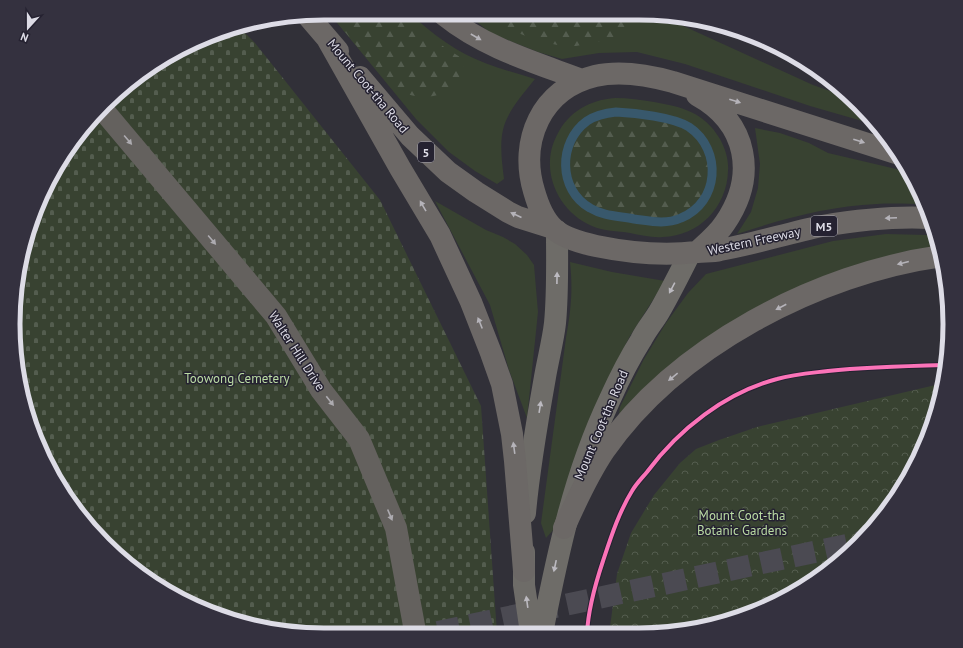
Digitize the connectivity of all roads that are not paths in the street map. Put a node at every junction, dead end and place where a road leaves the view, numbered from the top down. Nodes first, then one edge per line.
1 (451, 20) edge
2 (312, 21) edge
3 (328, 40) junction
4 (658, 78) junction
5 (582, 80) junction
6 (105, 113) edge
7 (889, 151) edge
8 (924, 218) edge
9 (555, 229) junction
10 (694, 253) junction
11 (935, 257) edge
12 (564, 528) junction
13 (524, 571) junction
14 (414, 628) edge
15 (530, 628) edge
16 (543, 628) edge

1 -> 5 highway
2 - 3 highway, Mount Coot-tha Road / 5
9 -> 3 highway, Mount Coot-tha Road / 5
13 -> 3 highway
4 - 5 highway
4 -> 7 highway
4 - 10 highway
5 - 9 highway
6 -> 14 lane, Walter Hill Drive
8 -> 10 highway, Western Freeway / M5
9 - 10 highway, 5
13 -> 9 main road
10 -> 12 main road, Mount Coot-tha Road
11 -> 12 highway
12 -> 16 main road, Mount Coot-tha Road
15 -> 13 main road

